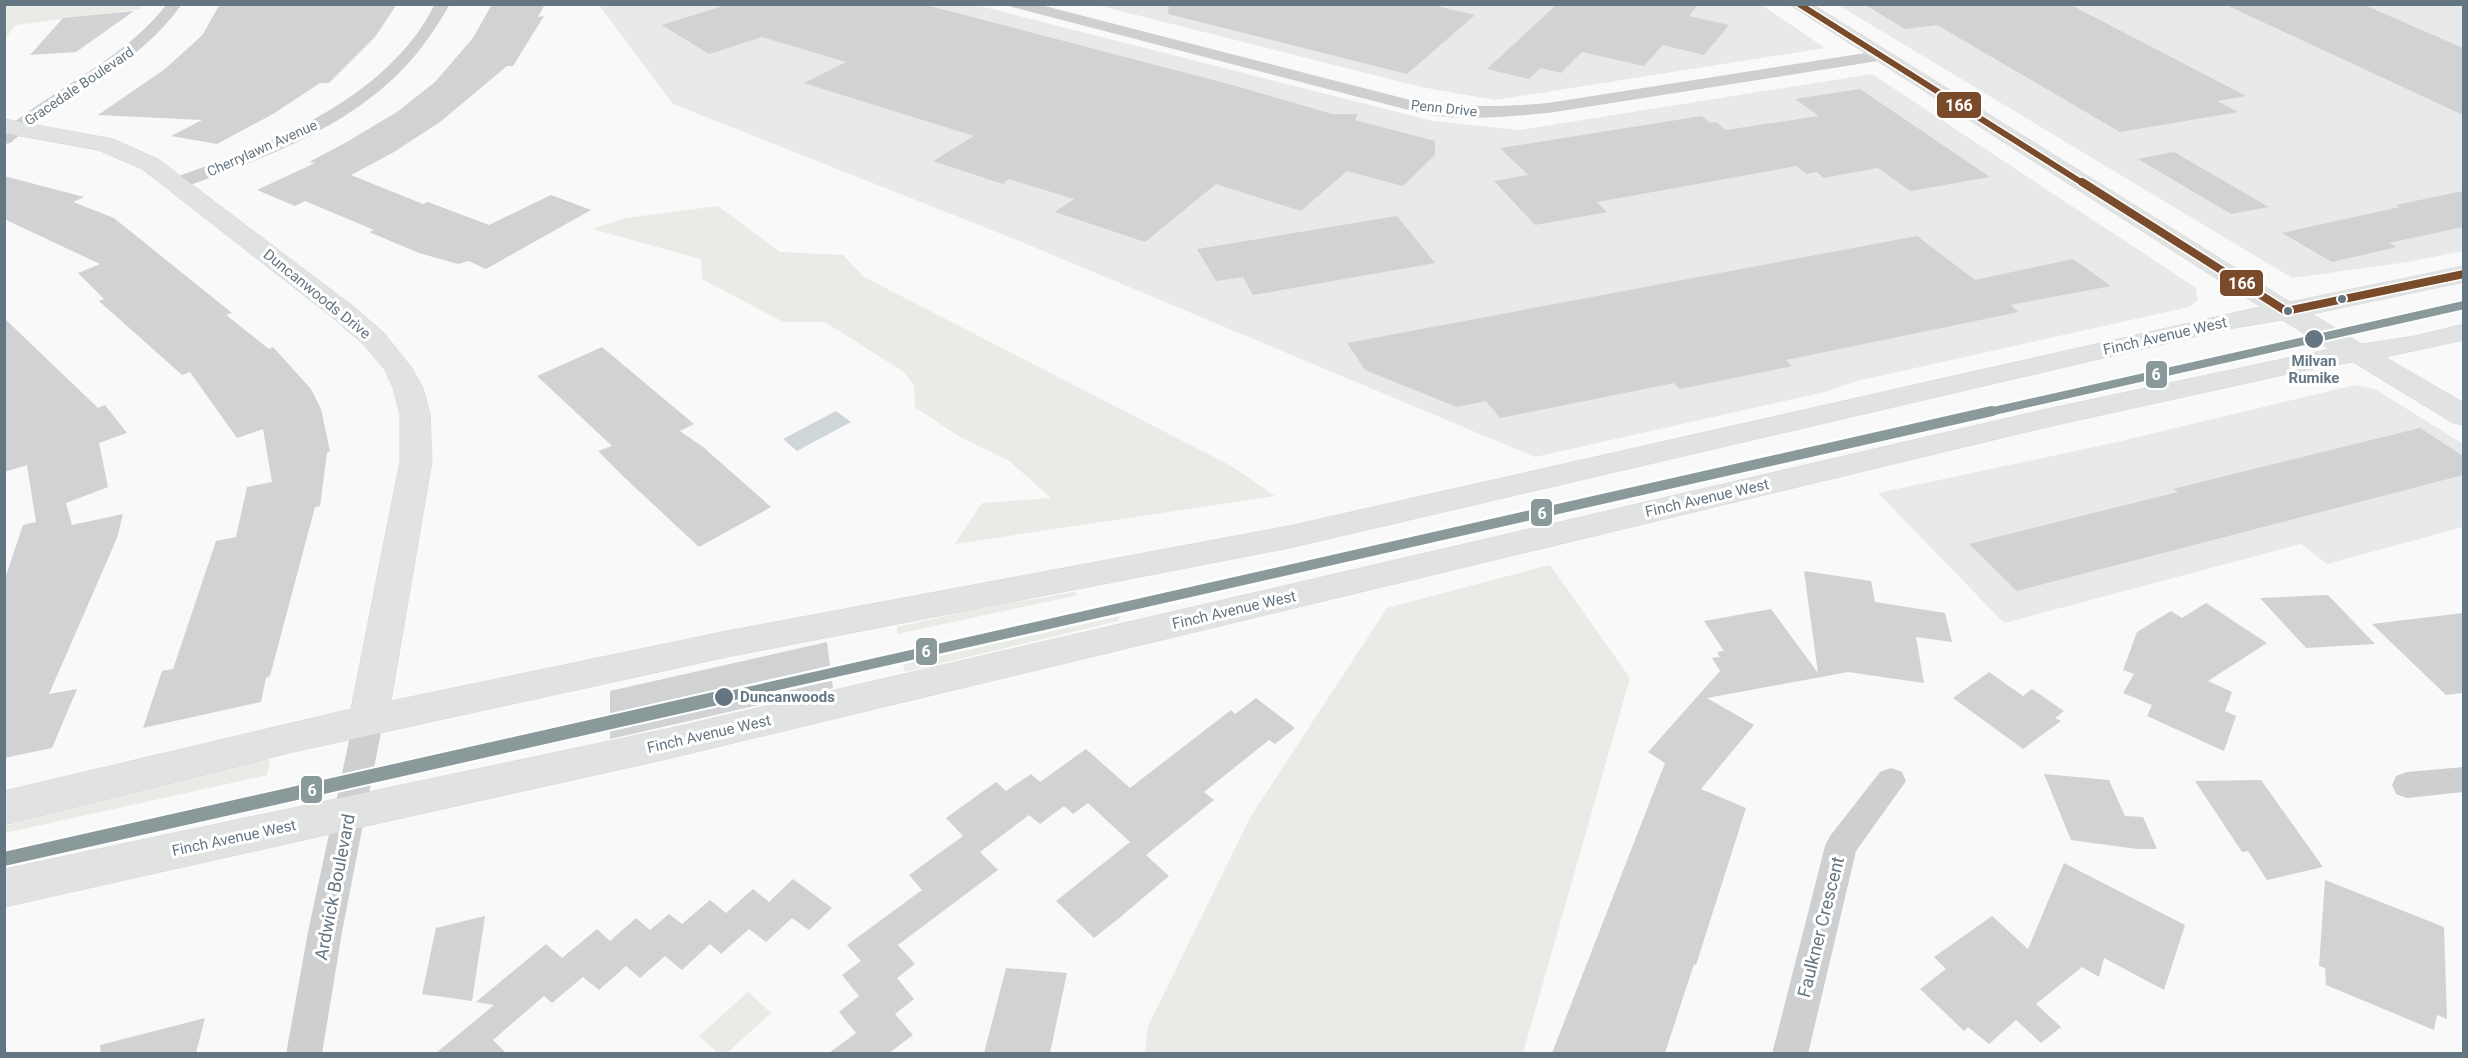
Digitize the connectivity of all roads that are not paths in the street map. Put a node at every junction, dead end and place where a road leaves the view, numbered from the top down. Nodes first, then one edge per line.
1 (175, 4) edge
2 (443, 4) edge
3 (1017, 4) edge
4 (1798, 4) edge
5 (1878, 56) junction
6 (9, 131) edge
7 (177, 183) junction
8 (2463, 274) edge
9 (2286, 311) junction
10 (2463, 332) edge
11 (2357, 354) junction
12 (2463, 416) edge
13 (368, 722) junction
14 (2463, 779) edge
15 (1892, 781) dead end
16 (2407, 785) dead end
17 (4, 808) edge
18 (350, 814) junction
19 (4, 888) edge
20 (304, 1053) edge
21 (1790, 1053) edge

1 - 6 street, Gracedale Boulevard
2 - 7 street, Cherrylawn Avenue
3 - 5 street, Penn Drive
4 - 5 main road
5 - 9 main road
6 - 7 main road, Duncanwoods Drive
7 - 13 main road, Duncanwoods Drive
8 - 9 main road, Finch Avenue West
9 - 11 main road
9 - 13 main road, Finch Avenue West
10 - 11 main road, Finch Avenue West
11 - 12 main road
11 - 18 main road, Finch Avenue West
13 - 17 main road, Finch Avenue West
13 - 18 street, Ardwick Boulevard
14 - 16 street
15 - 21 street, Faulkner Crescent
18 - 19 main road, Finch Avenue West
18 - 20 street, Ardwick Boulevard

